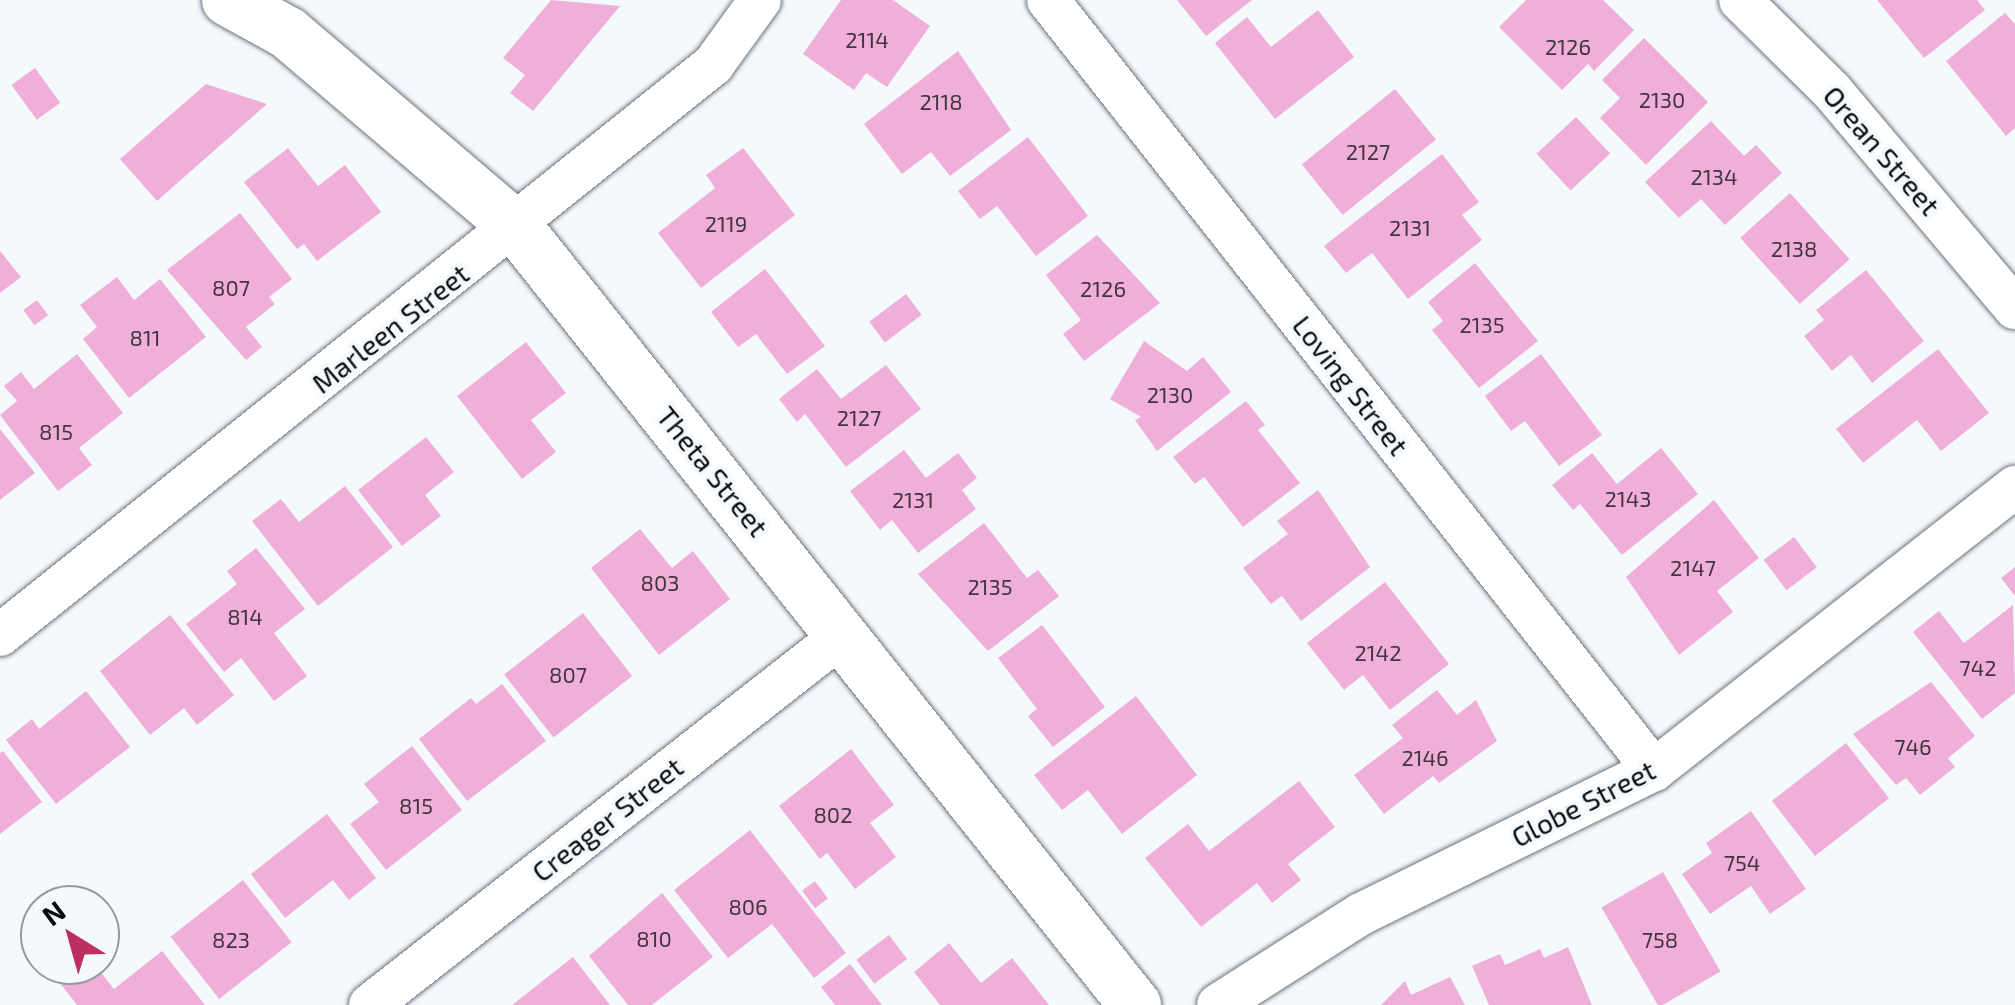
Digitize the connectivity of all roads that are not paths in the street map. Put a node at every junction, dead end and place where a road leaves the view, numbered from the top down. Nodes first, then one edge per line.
1 (228, 0) edge
2 (760, 0) edge
3 (1048, 0) edge
4 (1740, 0) edge
5 (517, 228) junction
6 (2015, 308) edge
7 (2015, 487) edge
8 (844, 634) junction
9 (0, 635) edge
10 (1654, 770) junction
11 (370, 1005) edge
12 (1135, 1005) edge
13 (1218, 1005) edge

1 - 5 street, Theta Street
2 - 5 street, Marleen Street
3 - 10 street, Loving Street
4 - 6 street, Orean Street
5 - 8 street, Theta Street
5 - 9 street, Marleen Street
7 - 10 street, Globe Street
8 - 11 street, Creager Street
8 - 12 street, Theta Street
10 - 13 street, Globe Street

